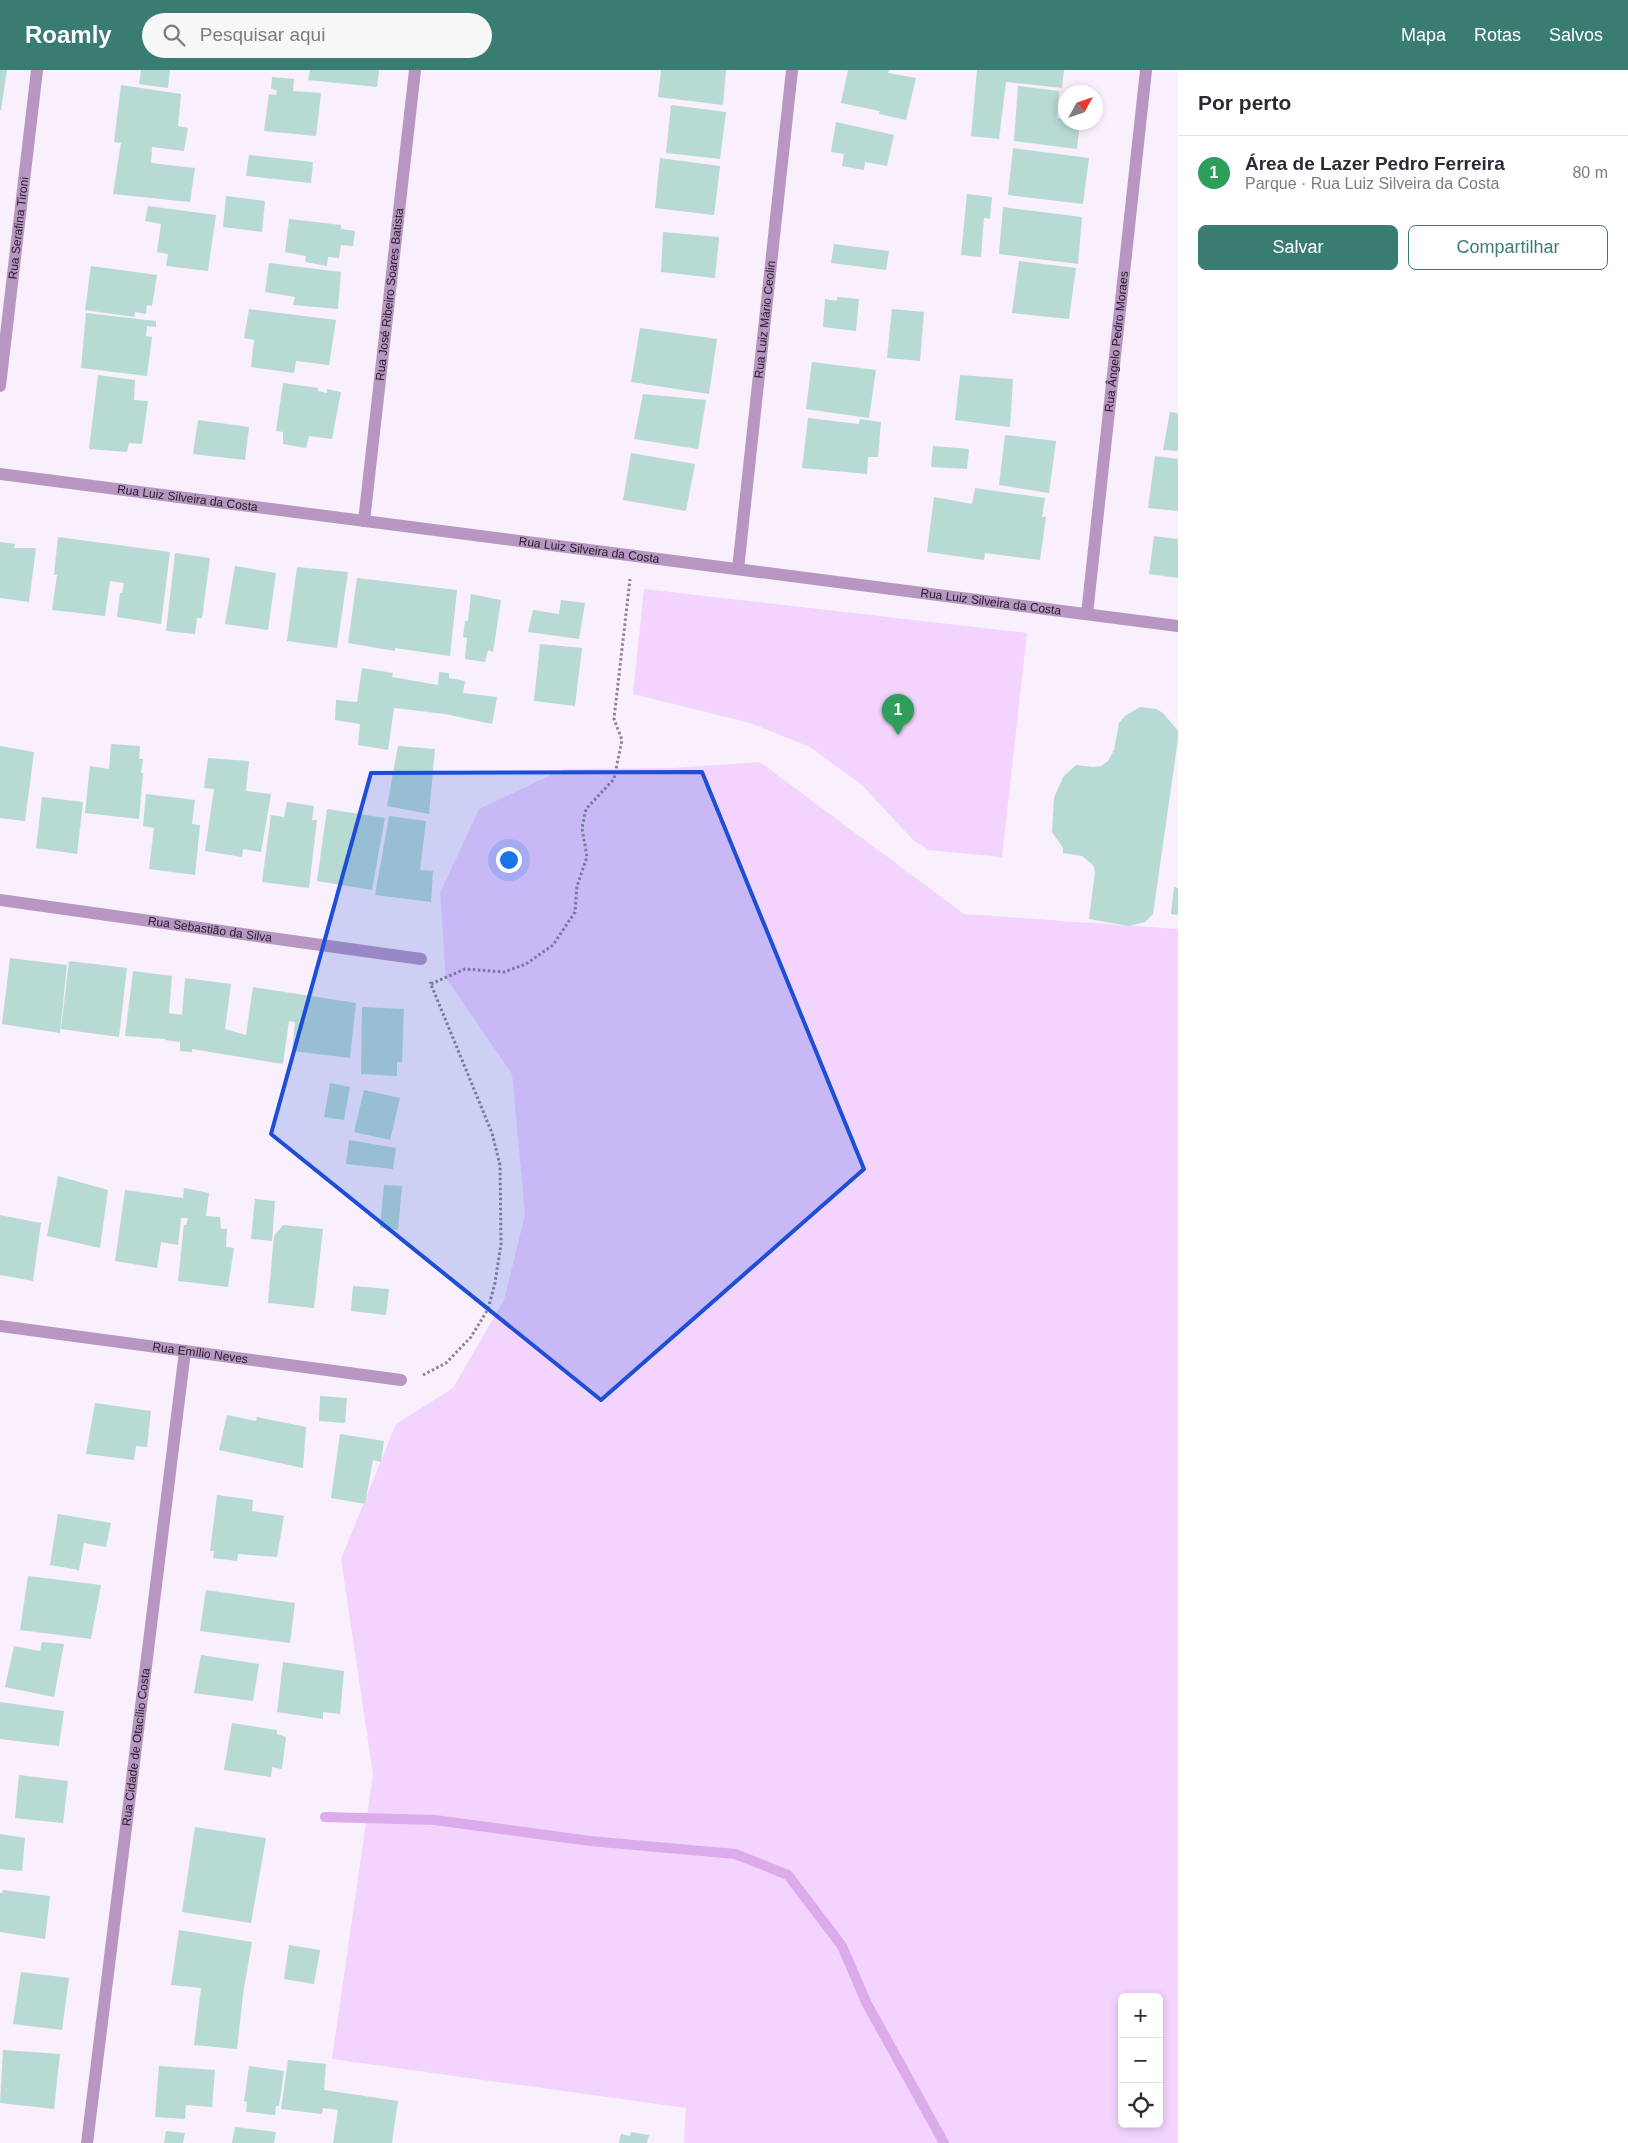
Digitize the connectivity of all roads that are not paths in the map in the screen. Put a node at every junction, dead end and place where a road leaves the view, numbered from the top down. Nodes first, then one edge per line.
1 (37, 70) edge
2 (415, 70) edge
3 (792, 70) edge
4 (1146, 70) edge
5 (0, 386) edge
6 (0, 474) edge
7 (364, 521) junction
8 (738, 569) junction
9 (1086, 614) junction
10 (1178, 626) edge
11 (0, 900) edge
12 (421, 960) road end
13 (0, 1326) edge
14 (185, 1350) junction
15 (400, 1380) road end
16 (87, 2143) edge

1 - 5 street, Rua Serafina Tironi
2 - 7 street, Rua José Ribeiro Soares Batista
3 - 8 street, Rua Luiz Mário Ceolin
4 - 9 street, Rua Ângelo Pedro Moraes
6 - 7 street, Rua Luiz Silveira da Costa
7 - 8 street, Rua Luiz Silveira da Costa
8 - 9 street, Rua Luiz Silveira da Costa
9 - 10 street, Rua Luiz Silveira da Costa
11 - 12 street, Rua Sebastião da Silva
13 - 14 street, Rua Emílio Neves
14 - 15 street, Rua Emílio Neves
14 - 16 street, Rua Cidade de Otacílio Costa

